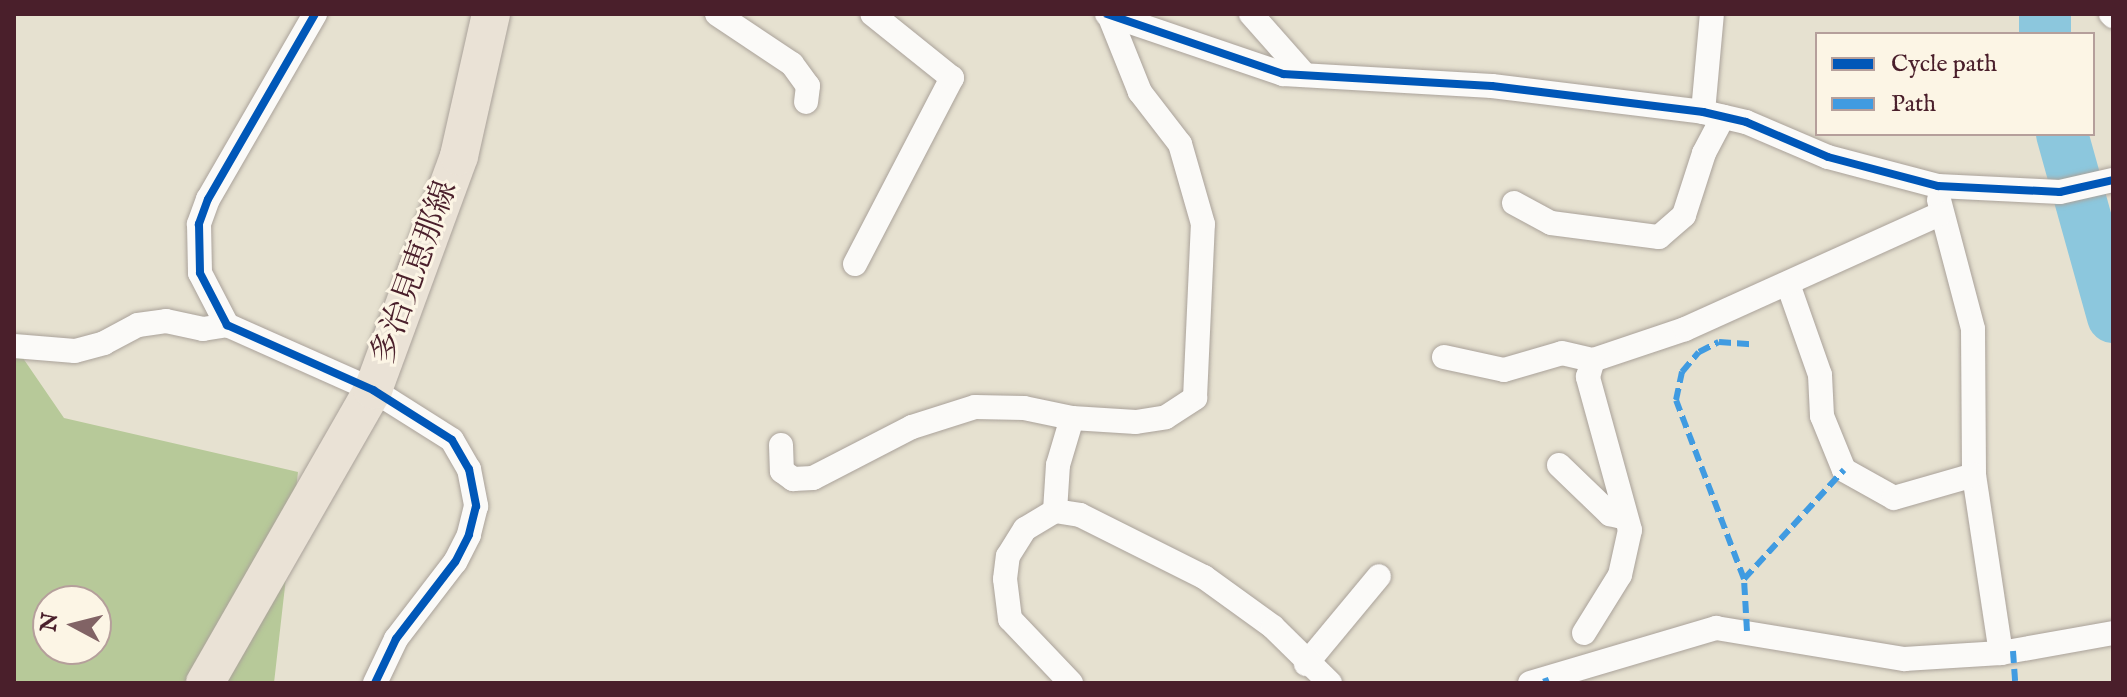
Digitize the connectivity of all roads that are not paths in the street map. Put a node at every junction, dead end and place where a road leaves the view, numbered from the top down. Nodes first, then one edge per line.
1 (315, 14) edge
2 (491, 14) edge
3 (717, 14) edge
4 (872, 14) edge
5 (1108, 14) edge
6 (1251, 14) edge
7 (1712, 14) edge
8 (1305, 75) junction
9 (806, 102) dead end
10 (1713, 114) junction
11 (2108, 181) edge
12 (1938, 186) junction
13 (1514, 203) dead end
14 (1940, 214) junction
15 (855, 264) dead end
16 (1788, 284) junction
17 (227, 325) junction
18 (14, 346) edge
19 (1444, 357) dead end
20 (1593, 360) junction
21 (373, 390) junction
22 (1072, 418) junction
23 (781, 445) dead end
24 (1559, 465) dead end
25 (1974, 475) junction
26 (1055, 511) junction
27 (1626, 518) junction
28 (1379, 576) dead end
29 (1584, 633) dead end
30 (2113, 633) edge
31 (2001, 653) junction
32 (1306, 664) junction
33 (1541, 681) edge
34 (205, 683) edge
35 (375, 683) edge
36 (1071, 683) edge
37 (1330, 683) edge

1 - 17 street
2 - 21 main road, 多治見恵那線
3 - 9 street
4 - 15 street
5 - 8 street
5 - 22 street
6 - 8 street
7 - 10 street
8 - 10 street
10 - 12 street
10 - 13 street
11 - 12 street
12 - 14 street
14 - 16 street
14 - 25 street
16 - 20 street
16 - 25 street
17 - 18 street
17 - 21 street
19 - 20 street
20 - 27 street
21 - 34 main road, 多治見恵那線
21 - 35 street
22 - 23 street
22 - 26 street
24 - 27 street
25 - 31 street
26 - 32 street
26 - 36 street
27 - 29 street
28 - 32 street
30 - 31 street
31 - 33 street
32 - 37 street

